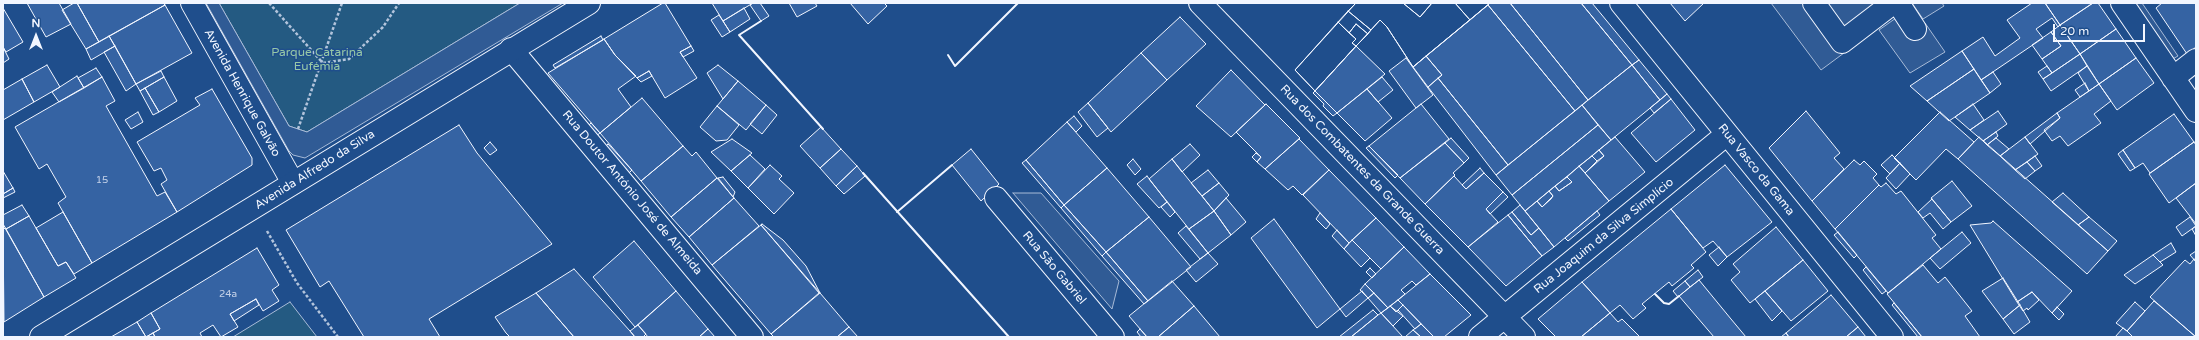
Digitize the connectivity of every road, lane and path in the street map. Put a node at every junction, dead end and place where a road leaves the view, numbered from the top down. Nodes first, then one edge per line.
1 (192, 3) edge
2 (269, 3) edge
3 (342, 3) edge
4 (399, 3) edge
5 (589, 3) edge
6 (1200, 3) edge
7 (1621, 3) edge
8 (1814, 3) edge
9 (1893, 3) edge
10 (1898, 3) edge
11 (2122, 3) edge
12 (1915, 29) dead end
13 (511, 49) junction
14 (2196, 60) edge
15 (322, 63) junction
16 (2173, 78) junction
17 (2196, 111) edge
18 (298, 129) dead end
19 (1727, 134) junction
20 (293, 183) junction
21 (996, 198) dead end
22 (253, 209) junction
23 (1504, 317) junction
24 (41, 337) edge
25 (338, 337) edge
26 (752, 337) edge
27 (1113, 337) edge
28 (1480, 337) edge
29 (1524, 337) edge
30 (1892, 337) edge

1 - 20 street, Avenida Henrique Galvão
2 - 15 path
3 - 15 path
4 - 15 path
5 - 13 street, Avenida Alfredo da Silva
6 - 23 street, Rua dos Combatentes da Grande Guerra
7 - 19 street, Rua Vasco da Gama
8 - 9 street
10 - 12 street
11 - 16 street
13 - 20 street, Avenida Alfredo da Silva
13 - 26 street, Rua Doutor António José de Almeida
14 - 16 street
15 - 18 path
16 - 17 street
19 - 23 street, Rua Joaquim da Silva Simplício
19 - 30 street, Rua Vasco da Gama
20 - 22 street, Avenida Alfredo da Silva
21 - 27 street, Rua São Gabriel
22 - 24 street, Avenida Alfredo da Silva
22 - 25 path
23 - 28 street, Rua Joaquim da Silva Simplício
23 - 29 street, Rua dos Combatentes da Grande Guerra

